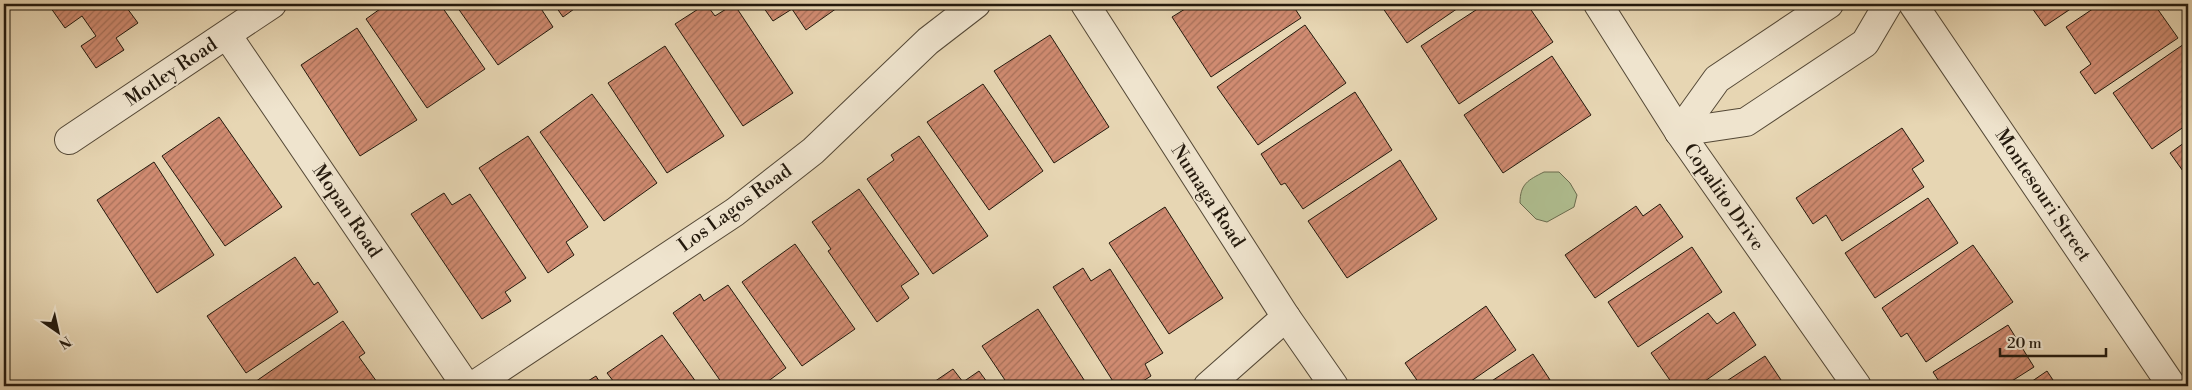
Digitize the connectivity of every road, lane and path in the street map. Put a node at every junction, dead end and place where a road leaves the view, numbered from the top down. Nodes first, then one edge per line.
1 (272, 4) edge
2 (976, 4) edge
3 (1085, 4) edge
4 (1598, 4) edge
5 (1829, 4) edge
6 (1888, 4) edge
7 (1913, 4) edge
8 (227, 35) junction
9 (1679, 132) junction
10 (70, 140) dead end
11 (1286, 317) junction
12 (466, 386) edge
13 (473, 386) edge
14 (1208, 386) edge
15 (1334, 386) edge
16 (1857, 386) edge
17 (2172, 386) edge

1 - 8 street, Motley Road
2 - 13 street, Los Lagos Road
3 - 11 street, Numaga Road
4 - 9 street, Copalito Drive
5 - 9 street
6 - 9 street
7 - 17 street, Montesouri Street
8 - 10 street, Motley Road
8 - 12 street, Mopan Road
9 - 16 street, Copalito Drive
11 - 14 street
11 - 15 street, Numaga Road

